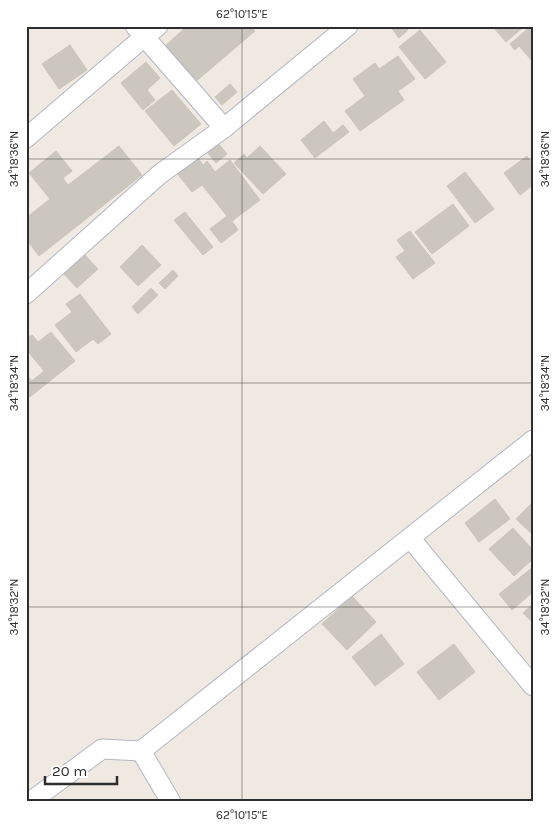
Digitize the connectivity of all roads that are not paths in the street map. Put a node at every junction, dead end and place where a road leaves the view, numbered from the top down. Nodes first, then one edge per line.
1 (348, 26) edge
2 (146, 30) edge
3 (224, 128) junction
4 (26, 138) edge
5 (26, 294) edge
6 (533, 440) edge
7 (410, 538) junction
8 (533, 686) edge
9 (141, 751) junction
10 (30, 802) edge
11 (171, 802) edge

1 - 3 street
2 - 3 street
2 - 4 street
3 - 5 street
6 - 7 street
7 - 8 street
7 - 9 street
9 - 10 street
9 - 11 street

